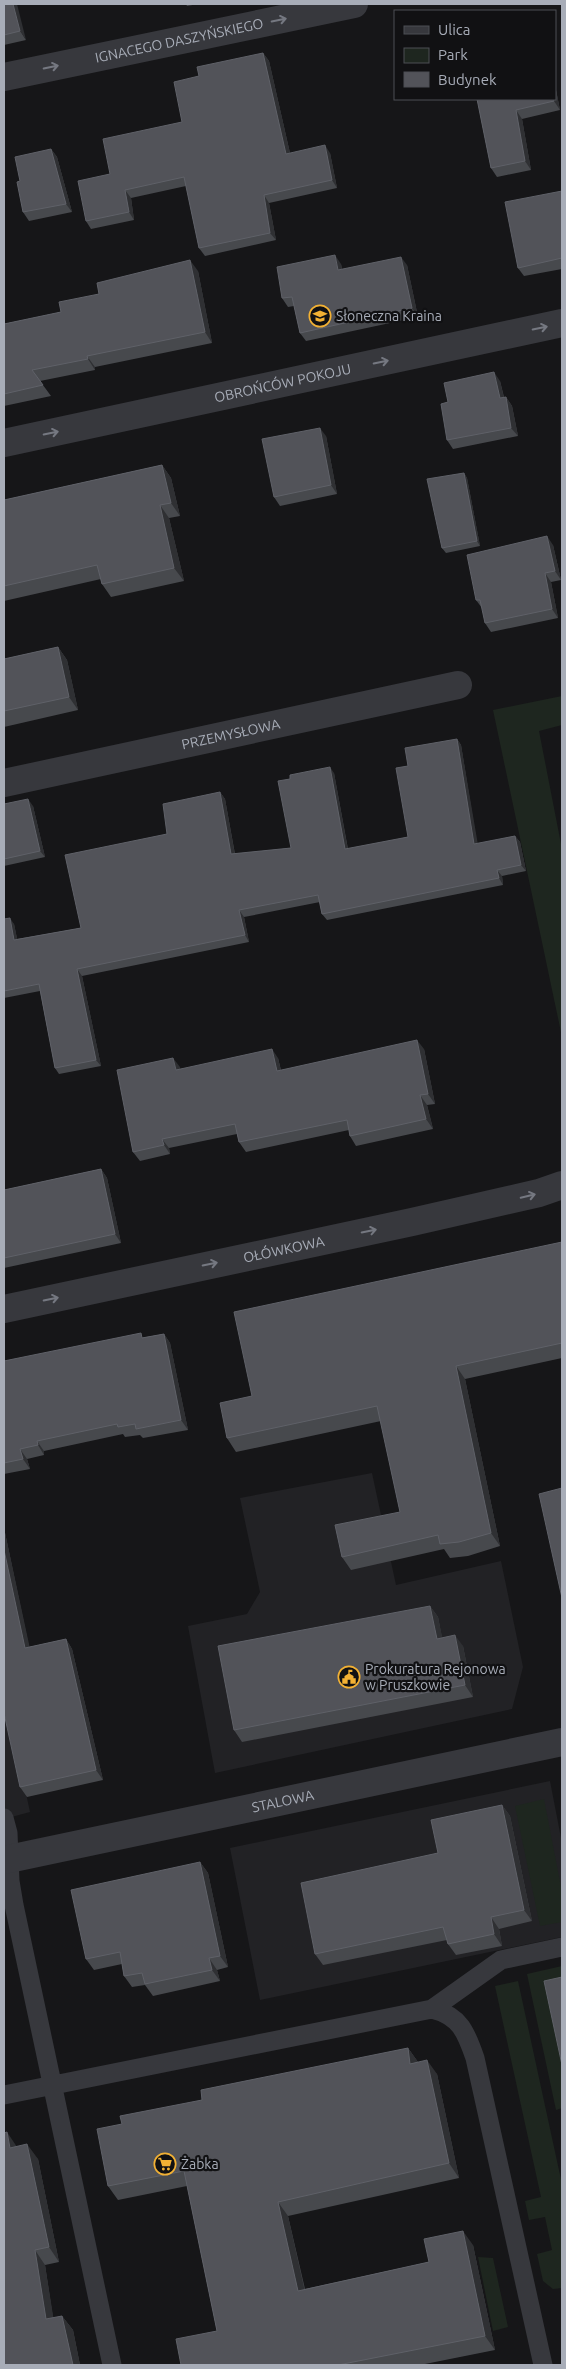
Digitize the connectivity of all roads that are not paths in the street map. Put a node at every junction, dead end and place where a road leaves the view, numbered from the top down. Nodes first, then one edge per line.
1 (354, 4) edge
2 (4, 77) edge
3 (562, 323) edge
4 (4, 443) edge
5 (458, 684) dead end
6 (4, 783) edge
7 (562, 1185) edge
8 (4, 1309) edge
9 (562, 1742) edge
10 (4, 1818) edge
11 (6, 1859) edge
12 (562, 1947) edge
13 (432, 2009) junction
14 (53, 2085) junction
15 (4, 2095) edge
16 (112, 2365) edge
17 (543, 2365) edge

2 -> 1 street, IGNACEGO DASZYŃSKIEGO
4 -> 3 street, OBROŃCÓW POKOJU
5 - 6 street, PRZEMYSŁOWA
8 -> 7 street, OŁÓWKOWA
9 - 11 street, STALOWA
10 - 11 lane
11 - 14 lane
12 - 13 lane
13 - 14 lane
13 - 17 lane
14 - 15 lane
14 - 16 lane

